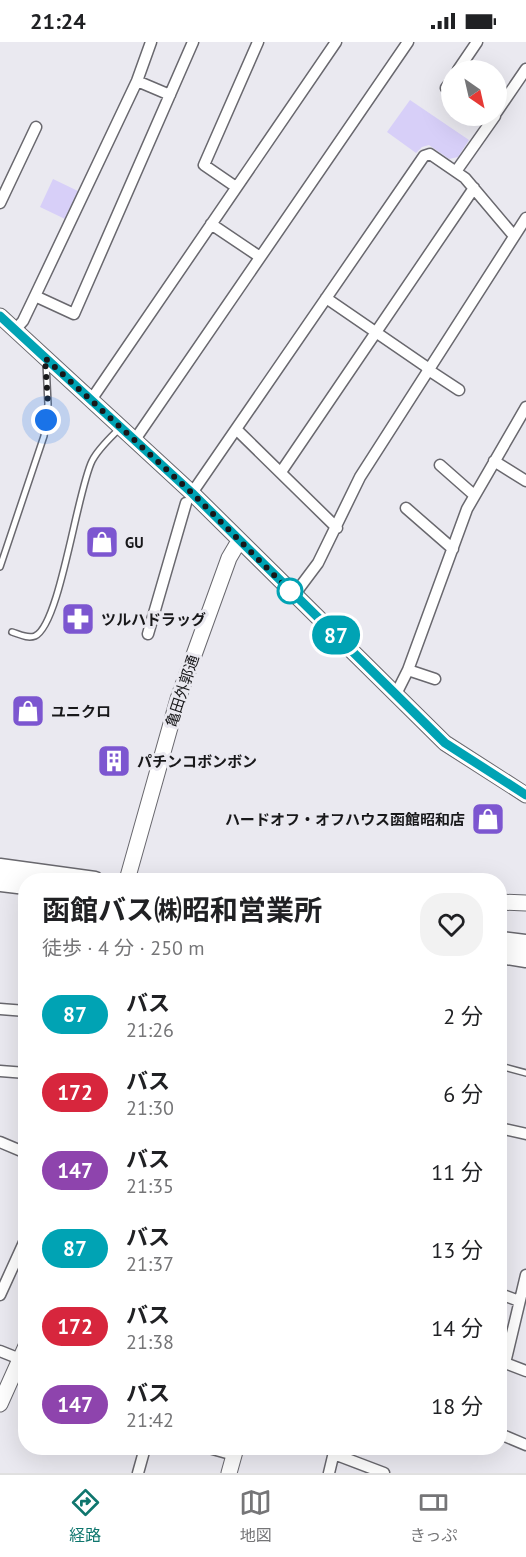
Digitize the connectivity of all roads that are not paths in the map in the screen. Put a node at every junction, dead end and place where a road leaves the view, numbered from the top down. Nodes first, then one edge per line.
1 (151, 42) edge
2 (193, 42) edge
3 (258, 42) edge
4 (336, 42) edge
5 (408, 42) edge
6 (477, 42) edge
7 (465, 60) edge
8 (526, 69) edge
9 (137, 81) junction
10 (170, 95) junction
11 (507, 95) edge
12 (486, 126) edge
13 (36, 127) dead end
14 (457, 170) junction
15 (236, 187) junction
16 (474, 188) junction
17 (0, 203) edge
18 (526, 218) edge
19 (211, 224) junction
20 (514, 236) junction
21 (260, 258) junction
22 (35, 296) junction
23 (326, 298) junction
24 (0, 316) edge
25 (15, 330) junction
26 (376, 332) junction
27 (45, 358) junction
28 (428, 368) junction
29 (459, 390) dead end
30 (91, 400) junction
31 (526, 407) edge
32 (121, 428) junction
33 (236, 429) junction
34 (134, 441) junction
35 (494, 461) junction
36 (440, 465) dead end
37 (280, 472) junction
38 (526, 481) edge
39 (474, 495) junction
40 (189, 498) junction
41 (406, 508) dead end
42 (338, 528) junction
43 (239, 541) junction
44 (453, 549) junction
45 (0, 567) edge
46 (294, 595) junction
47 (12, 632) dead end
48 (147, 634) dead end
49 (408, 670) junction
50 (435, 680) dead end
51 (396, 694) junction
52 (526, 795) edge
53 (0, 867) edge
54 (44, 873) edge
55 (129, 873) edge
56 (0, 883) edge
57 (18, 885) edge
58 (507, 902) edge
59 (526, 903) edge
60 (507, 941) edge
61 (526, 943) edge
62 (507, 956) edge
63 (526, 959) edge
64 (0, 1009) edge
65 (18, 1010) edge
66 (507, 1068) edge
67 (0, 1071) edge
68 (18, 1072) edge
69 (526, 1073) edge
70 (507, 1130) edge
71 (526, 1134) edge
72 (0, 1142) edge
73 (18, 1150) edge
74 (18, 1256) edge
75 (526, 1275) edge
76 (0, 1295) edge
77 (507, 1297) edge
78 (519, 1301) junction
79 (0, 1351) edge
80 (18, 1354) edge
81 (507, 1354) edge
82 (507, 1364) edge
83 (18, 1367) edge
84 (526, 1371) edge
85 (0, 1404) edge
86 (507, 1437) edge
87 (526, 1445) edge
88 (144, 1455) edge
89 (234, 1455) edge
90 (334, 1455) edge
91 (344, 1455) edge
92 (138, 1473) edge
93 (229, 1473) edge
94 (329, 1473) edge
95 (384, 1473) edge

1 - 9 street
2 - 10 street
3 - 15 street
4 - 15 street
5 - 21 street
6 - 7 street
8 - 11 street
9 - 10 street
9 - 22 street
10 - 22 street
12 - 14 street
13 - 17 street
14 - 16 street
14 - 23 street
15 - 19 street
16 - 20 street
16 - 26 street
18 - 20 street
19 - 21 street
19 - 30 street
20 - 28 street
21 - 34 street
22 - 25 street
23 - 26 street
23 - 33 street
24 - 25 street
25 - 27 street
26 - 28 street
26 - 37 street
27 - 30 street
27 - 45 lane
28 - 29 street
28 - 42 street
30 - 32 street
31 - 35 street
32 - 34 street
32 - 47 lane
33 - 37 street
33 - 40 street
34 - 40 street
35 - 38 street
35 - 39 street
36 - 39 street
37 - 42 street
39 - 44 street
40 - 43 street
40 - 48 street
41 - 44 street
42 - 46 street
43 - 46 street
43 - 55 street, 亀田外郭通
44 - 49 street
46 - 51 street
49 - 50 street
49 - 51 street
51 - 52 street
53 - 54 main road
56 - 57 main road
58 - 59 street
60 - 61 main road
62 - 63 main road
64 - 65 street
66 - 69 lane
67 - 68 street
70 - 71 street
72 - 73 street
74 - 76 street
75 - 78 street
77 - 78 street
78 - 81 street
79 - 80 street
82 - 84 street
83 - 85 street
86 - 87 street
88 - 92 street
89 - 93 street
90 - 94 street
91 - 95 street

